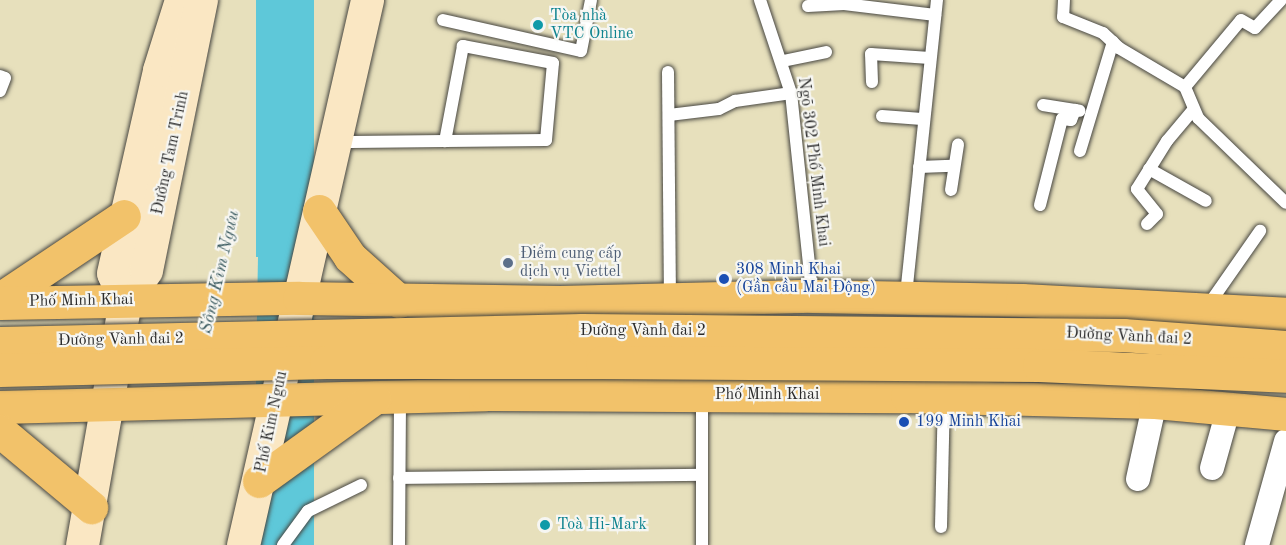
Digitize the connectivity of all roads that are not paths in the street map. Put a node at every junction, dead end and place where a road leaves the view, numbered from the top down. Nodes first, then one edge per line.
1 (181, 0) edge
2 (201, 0) edge
3 (367, 0) edge
4 (591, 0) edge
5 (760, 0) edge
6 (937, 0) edge
7 (1064, 0) edge
8 (1281, 0) edge
9 (808, 6) dead end
10 (935, 15) junction
11 (443, 20) dead end
12 (1113, 42) junction
13 (826, 52) dead end
14 (930, 58) junction
15 (783, 62) junction
16 (668, 72) dead end
17 (0, 76) edge
18 (872, 82) dead end
19 (1185, 87) junction
20 (0, 91) edge
21 (791, 93) junction
22 (1043, 105) dead end
23 (1075, 110) junction
24 (1193, 110) junction
25 (1090, 114) junction
26 (669, 115) junction
27 (882, 116) dead end
28 (922, 118) junction
29 (445, 141) junction
30 (334, 143) junction
31 (958, 145) dead end
32 (1080, 151) dead end
33 (952, 166) junction
34 (919, 167) junction
35 (1149, 169) junction
36 (951, 190) dead end
37 (1206, 201) dead end
38 (1286, 203) edge
39 (1040, 205) dead end
40 (319, 211) junction
41 (124, 216) junction
42 (1147, 224) dead end
43 (1260, 231) dead end
44 (812, 296) junction
45 (906, 296) junction
46 (284, 298) junction
47 (670, 299) junction
48 (399, 300) junction
49 (0, 301) edge
50 (125, 301) junction
51 (1206, 309) junction
52 (1286, 314) edge
53 (0, 343) edge
54 (1286, 347) edge
55 (0, 370) edge
56 (1286, 376) edge
57 (702, 395) junction
58 (907, 396) junction
59 (387, 397) junction
60 (944, 397) junction
61 (262, 400) junction
62 (1155, 402) junction
63 (123, 404) junction
64 (1229, 406) junction
65 (0, 407) edge
66 (1286, 414) edge
67 (0, 431) edge
68 (1286, 441) edge
69 (1212, 468) dead end
70 (702, 475) junction
71 (399, 478) junction
72 (1138, 479) dead end
73 (259, 481) junction
74 (361, 485) dead end
75 (91, 507) junction
76 (941, 527) dead end
77 (82, 545) edge
78 (243, 545) edge
79 (283, 545) edge
80 (399, 545) edge
81 (702, 545) edge
82 (1257, 545) edge

1 - 41 main road, Đường Tam Trinh
2 - 50 main road, Đường Tam Trinh
3 - 30 main road
4 - 11 lane
5 - 15 lane, Ngõ 302 Phố Minh Khai
6 - 10 lane
7 - 12 lane
8 - 19 lane
9 - 10 lane
10 - 14 lane
12 - 19 lane
12 - 25 lane
13 - 15 lane
14 - 18 lane
14 - 28 lane
15 - 21 lane, Ngõ 302 Phố Minh Khai
16 - 26 lane
17 - 20 lane
19 - 24 lane
21 - 26 lane
21 - 44 lane, Ngõ 302 Phố Minh Khai
22 - 23 lane
23 - 25 lane
23 - 39 lane
24 - 35 lane
24 - 38 lane
25 - 32 lane
26 - 47 lane
27 - 28 lane
28 - 34 lane
29 - 29 lane
29 - 30 lane
30 - 40 main road
31 - 33 lane
33 - 34 lane
33 - 36 lane
34 - 45 lane
35 - 37 lane
35 - 42 lane
40 - 46 main road
40 - 48 main road
41 - 49 main road
41 - 50 main road, Đường Tam Trinh
43 - 51 lane
44 - 45 main road
44 - 47 main road
45 - 51 main road
45 - 58 main road
46 - 48 main road
46 - 50 main road, Phố Minh Khai
46 - 61 main road, Phố Kim Ngưu
47 - 48 main road
49 - 50 main road, Phố Minh Khai
50 - 63 main road, Đường Tam Trinh
51 - 52 main road
53 - 54 main road, Đường Vành đai 2, bridge
55 - 56 main road, Đường Vành đai 2, bridge
57 - 58 main road, Phố Minh Khai
57 - 59 main road, Phố Minh Khai
57 - 70 lane
58 - 60 main road, Phố Minh Khai
59 - 61 main road, Phố Minh Khai
59 - 71 lane
59 - 73 main road
60 - 62 main road, Phố Minh Khai
60 - 76 lane
61 - 63 main road, Phố Minh Khai
61 - 73 main road, Phố Kim Ngưu
62 - 64 main road, Phố Minh Khai
62 - 72 street
63 - 65 main road
63 - 75 main road
64 - 66 main road, Phố Minh Khai
64 - 69 street
67 - 75 main road
68 - 82 street
70 - 71 lane
70 - 81 lane
71 - 80 lane
73 - 78 main road, Phố Kim Ngưu
74 - 79 lane
75 - 77 main road

